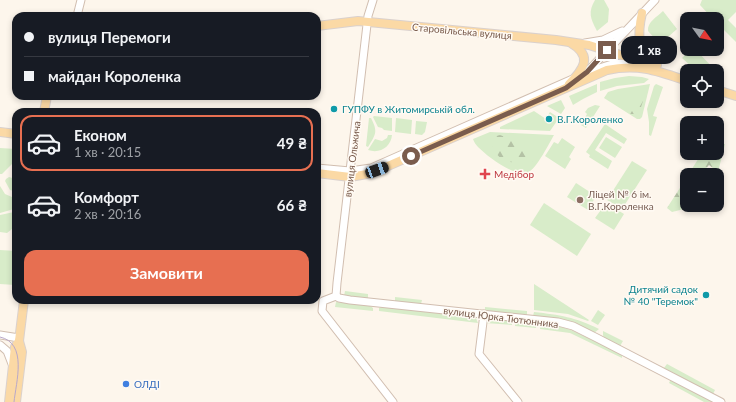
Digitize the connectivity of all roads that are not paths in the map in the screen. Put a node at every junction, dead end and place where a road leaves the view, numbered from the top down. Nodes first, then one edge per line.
1 (81, 0) edge
2 (373, 0) edge
3 (655, 0) edge
4 (78, 12) edge
5 (642, 12) junction
6 (368, 22) junction
7 (633, 22) junction
8 (321, 26) edge
9 (569, 42) junction
10 (582, 44) junction
11 (607, 50) junction
12 (650, 64) junction
13 (660, 68) junction
14 (587, 72) junction
15 (680, 74) edge
16 (575, 78) junction
17 (680, 79) edge
18 (566, 88) junction
19 (724, 88) edge
20 (724, 92) edge
21 (736, 92) edge
22 (736, 96) edge
23 (0, 132) edge
24 (12, 134) edge
25 (0, 136) edge
26 (12, 138) edge
27 (321, 169) edge
28 (321, 173) edge
29 (350, 174) junction
30 (336, 296) junction
31 (24, 304) edge
32 (484, 314) junction
33 (0, 336) edge
34 (19, 340) junction
35 (0, 345) edge
36 (12, 364) junction
37 (9, 402) edge
38 (16, 402) edge
39 (393, 402) edge
40 (518, 402) edge
41 (721, 402) edge

1 - 4 street
2 - 6 street, вулиця Ольжича
3 - 5 street
5 - 7 street
5 - 13 main road
6 - 8 main road, Старовільська вулиця
6 - 9 main road, Старовільська вулиця
6 - 29 street, вулиця Ольжича
7 - 10 street
7 - 11 street
9 - 10 main road, Старовільська вулиця
9 - 16 main road
10 - 11 main road, Старовільська вулиця
11 - 12 main road, Старовільська вулиця
11 - 14 street
12 - 13 main road, Старовільська вулиця
12 - 14 street
13 - 15 main road, Старовільська вулиця
14 - 16 street
14 - 18 street
16 - 18 main road
16 - 29 street
17 - 18 main road
18 - 29 main road
19 - 21 main road
20 - 22 main road
23 - 24 main road
25 - 26 main road
27 - 29 street
28 - 29 main road
29 - 30 street, вулиця Ольжича
30 - 32 street, вулиця Юрка Тютюнника
30 - 39 street
31 - 34 main road
32 - 40 street
32 - 41 street, вулиця Юрка Тютюнника
33 - 34 street
34 - 36 main road
34 - 38 main road
35 - 36 street
36 - 37 main road

